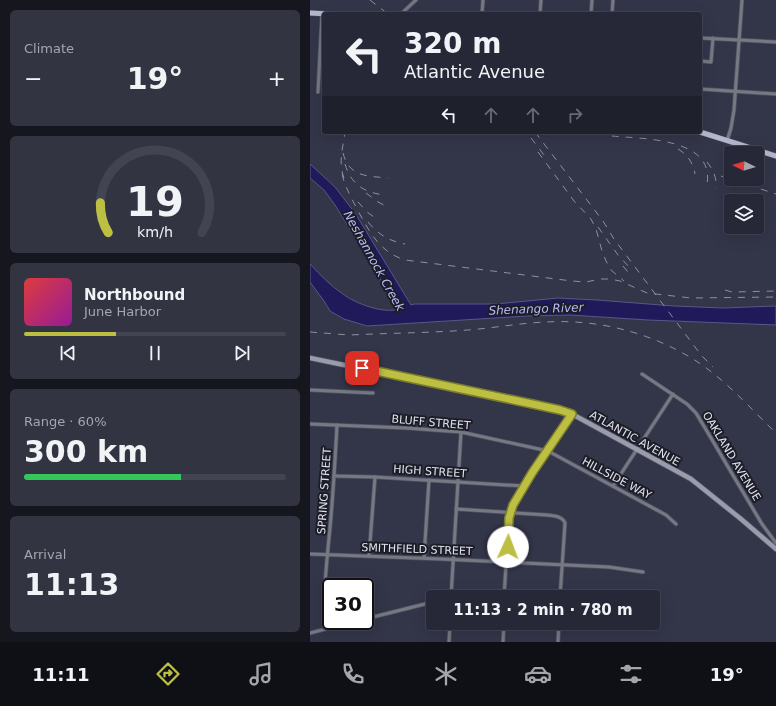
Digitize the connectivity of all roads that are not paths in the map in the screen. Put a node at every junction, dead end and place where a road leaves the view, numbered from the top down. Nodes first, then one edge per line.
1 (416, 0) edge
2 (483, 0) edge
3 (541, 0) edge
4 (592, 0) edge
5 (613, 0) edge
6 (742, 0) edge
7 (403, 12) edge
8 (482, 12) edge
9 (540, 12) edge
10 (591, 12) edge
11 (612, 12) edge
12 (310, 13) edge
13 (322, 14) joint
14 (702, 38) edge
15 (712, 38) junction
16 (739, 40) junction
17 (776, 42) edge
18 (702, 61) edge
19 (702, 89) edge
20 (318, 92) dead end
21 (735, 92) junction
22 (776, 94) edge
23 (702, 133) edge
24 (727, 141) junction
25 (776, 156) edge
26 (310, 358) edge
27 (642, 374) dead end
28 (310, 390) edge
29 (373, 393) dead end
30 (673, 394) junction
31 (572, 414) junction
32 (310, 424) edge
33 (337, 425) junction
34 (461, 432) junction
35 (637, 450) junction
36 (548, 451) junction
37 (334, 476) junction
38 (375, 477) junction
39 (429, 480) junction
40 (458, 482) junction
41 (524, 486) junction
42 (613, 486) junction
43 (456, 509) junction
44 (510, 513) junction
45 (676, 524) dead end
46 (776, 543) edge
47 (776, 549) edge
48 (310, 554) edge
49 (328, 554) junction
50 (369, 556) junction
51 (424, 558) junction
52 (454, 560) junction
53 (507, 562) junction
54 (562, 565) junction
55 (643, 572) dead end
56 (326, 578) edge
57 (452, 590) edge
58 (505, 590) edge
59 (560, 590) edge
60 (426, 604) edge
61 (374, 617) edge
62 (322, 630) edge
63 (450, 630) edge
64 (504, 630) edge
65 (559, 630) edge
66 (310, 633) edge
67 (449, 642) edge
68 (503, 642) edge
69 (558, 642) edge

1 - 7 street
2 - 8 street
3 - 9 street
4 - 10 street
5 - 11 street
6 - 16 street
12 - 13 main road
13 - 20 street
14 - 15 street
15 - 16 street
15 - 18 street
16 - 17 street
16 - 21 street
19 - 21 street
21 - 22 street
21 - 24 street
23 - 24 main road
24 - 25 main road
26 - 31 street, ATLANTIC AVENUE
27 - 30 street, OAKLAND AVENUE
28 - 29 street
30 - 35 street
30 - 46 street, OAKLAND AVENUE
31 - 35 street, ATLANTIC AVENUE
31 - 36 street
32 - 33 street, BLUFF STREET
33 - 34 street, BLUFF STREET
33 - 37 street, SPRING STREET
34 - 36 street, BLUFF STREET
34 - 40 street
35 - 42 street
35 - 47 street, ATLANTIC AVENUE
36 - 41 street
36 - 42 street, HILLSIDE WAY
37 - 38 street, HIGH STREET
37 - 49 street, SPRING STREET
38 - 39 street, HIGH STREET
38 - 50 street
39 - 40 street, HIGH STREET
39 - 51 street
40 - 41 street, HIGH STREET
40 - 43 street
41 - 44 street
42 - 45 street, HILLSIDE WAY
43 - 44 street
43 - 52 street
44 - 53 street
44 - 54 street
48 - 49 street, SMITHFIELD STREET
49 - 50 street, SMITHFIELD STREET
49 - 56 street, SPRING STREET
50 - 51 street, SMITHFIELD STREET
51 - 52 street, SMITHFIELD STREET
52 - 53 street, SMITHFIELD STREET
52 - 57 street
53 - 54 street, SMITHFIELD STREET
53 - 58 street
54 - 55 street, SMITHFIELD STREET
54 - 59 street
60 - 61 street
62 - 66 street
63 - 67 street
64 - 68 street
65 - 69 street

